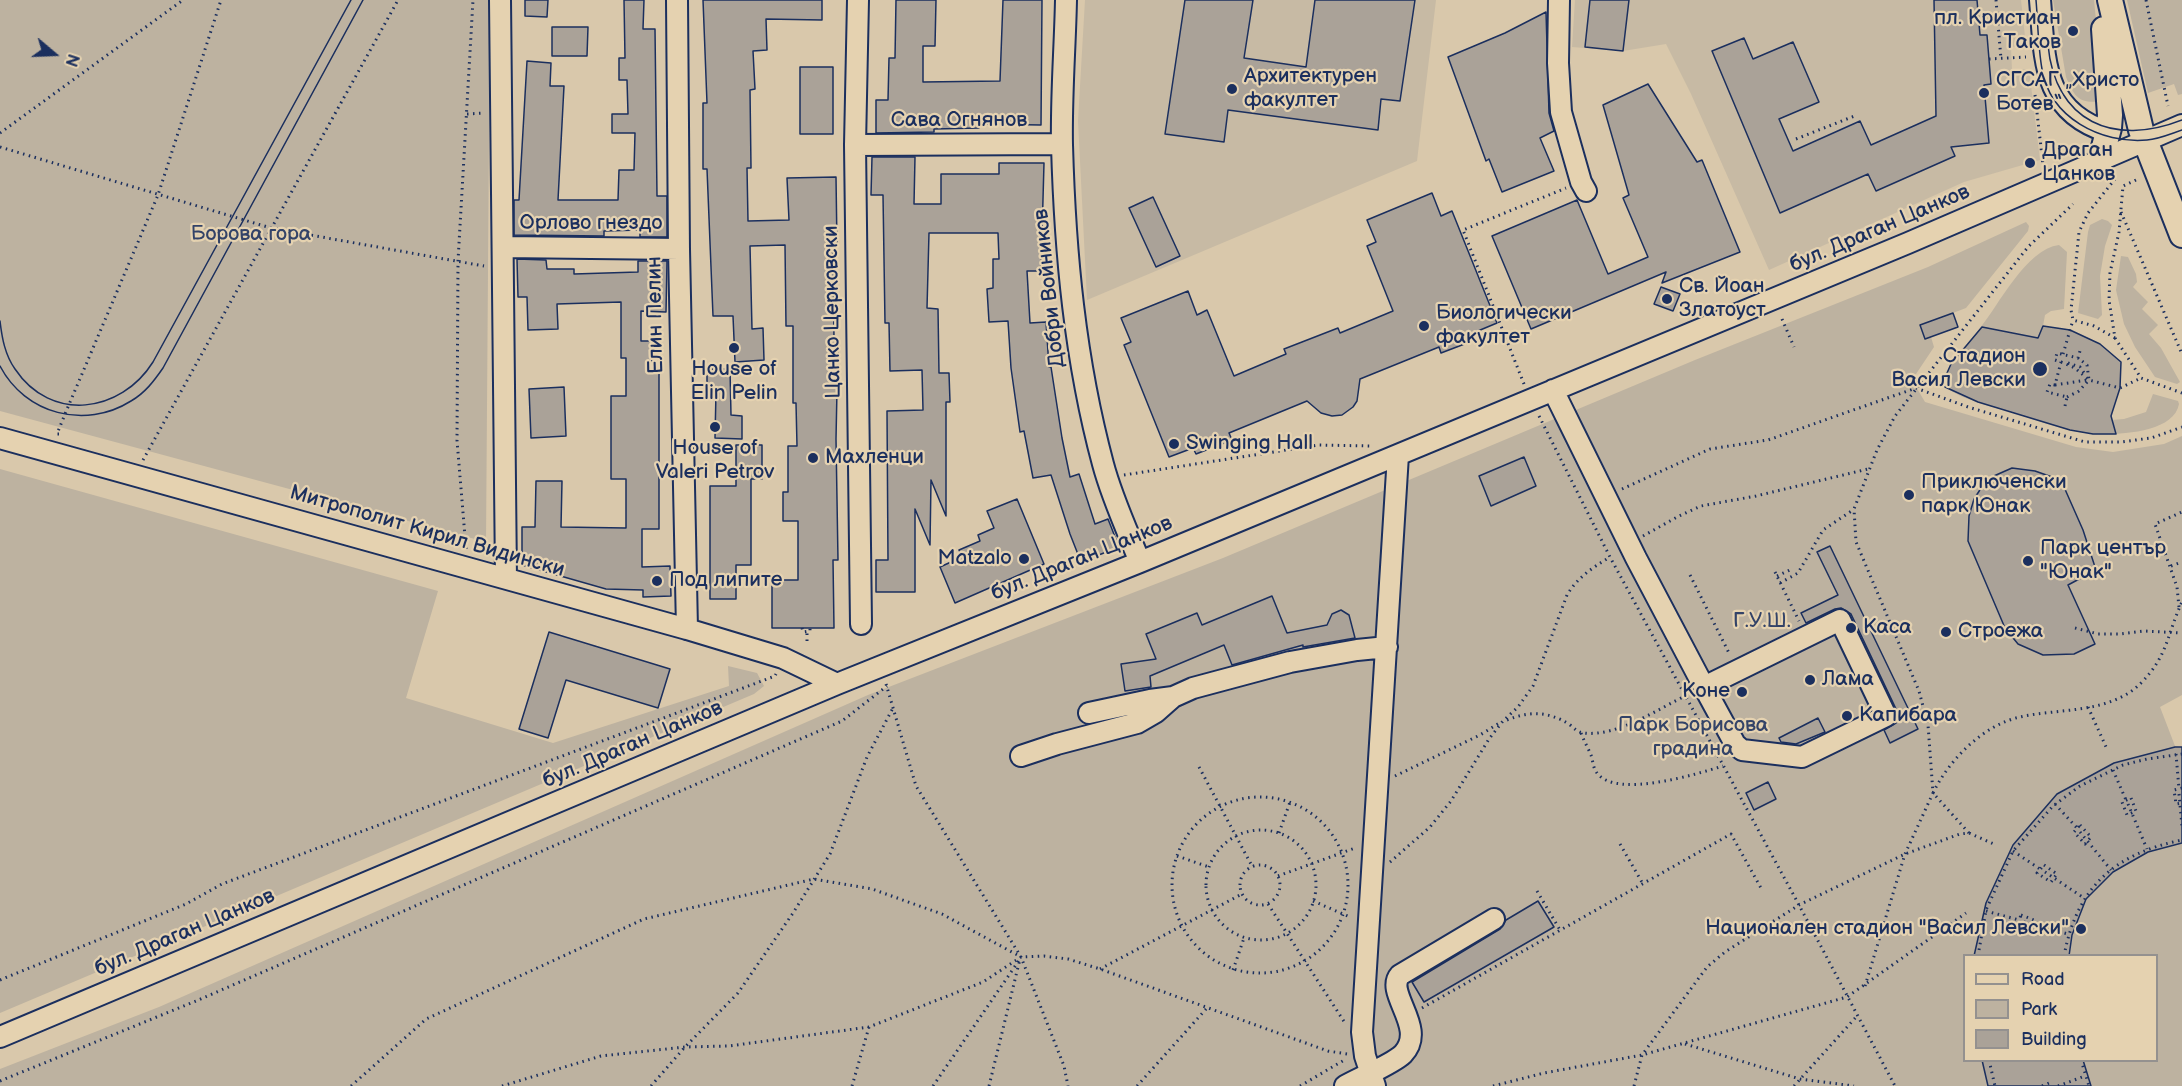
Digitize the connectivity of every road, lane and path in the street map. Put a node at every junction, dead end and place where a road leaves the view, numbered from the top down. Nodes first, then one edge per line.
1 (183, 0) edge
2 (221, 0) edge
3 (398, 0) edge
4 (473, 0) edge
5 (500, 0) edge
6 (677, 0) edge
7 (858, 0) edge
8 (1066, 0) edge
9 (1559, 0) edge
10 (1996, 0) edge
11 (2040, 0) edge
12 (2108, 0) edge
13 (2146, 0) edge
14 (2031, 57) dead end
15 (1989, 59) dead end
16 (2001, 59) junction
17 (2036, 95) dead end
18 (2168, 106) dead end
19 (1857, 115) dead end
20 (2182, 125) edge
21 (2108, 132) junction
22 (0, 133) edge
23 (1796, 139) dead end
24 (2145, 142) junction
25 (1062, 144) junction
26 (855, 145) junction
27 (0, 147) edge
28 (2043, 165) dead end
29 (2108, 170) junction
30 (2136, 180) dead end
31 (1584, 186) joint
32 (158, 195) junction
33 (2073, 204) dead end
34 (2121, 212) junction
35 (271, 228) junction
36 (2182, 235) edge
37 (503, 247) junction
38 (679, 249) junction
39 (458, 261) junction
40 (503, 269) junction
41 (1782, 319) dead end
42 (2073, 320) junction
43 (2115, 338) junction
44 (1794, 347) dead end
45 (2079, 351) dead end
46 (2063, 354) junction
47 (2182, 354) edge
48 (2078, 358) junction
49 (2061, 362) junction
50 (2141, 378) junction
51 (2089, 380) junction
52 (1524, 384) dead end
53 (2055, 385) junction
54 (1916, 388) junction
55 (1553, 390) junction
56 (2182, 393) edge
57 (2067, 397) junction
58 (2065, 406) dead end
59 (1541, 420) dead end
60 (2182, 427) edge
61 (57, 434) dead end
62 (0, 438) edge
63 (1370, 446) dead end
64 (1398, 454) junction
65 (142, 461) dead end
66 (1869, 469) junction
67 (1108, 478) junction
68 (1605, 496) junction
69 (1584, 506) junction
70 (1854, 509) junction
71 (2182, 512) edge
72 (1629, 544) junction
73 (467, 551) dead end
74 (1610, 557) junction
75 (1140, 562) junction
76 (2182, 562) edge
77 (2171, 566) junction
78 (1790, 570) dead end
79 (1690, 575) dead end
80 (506, 578) junction
81 (1780, 583) junction
82 (2182, 602) edge
83 (2179, 609) junction
84 (861, 624) dead end
85 (802, 628) dead end
86 (2075, 628) dead end
87 (687, 629) junction
88 (2172, 632) junction
89 (2182, 633) edge
90 (1806, 636) junction
91 (807, 641) dead end
92 (1387, 647) junction
93 (1738, 670) junction
94 (775, 676) dead end
95 (885, 680) dead end
96 (837, 684) junction
97 (887, 686) junction
98 (1704, 687) junction
99 (1686, 696) junction
100 (1173, 697) junction
101 (894, 706) junction
102 (2088, 707) junction
103 (1089, 713) dead end
104 (1503, 721) junction
105 (1581, 734) junction
106 (2107, 749) dead end
107 (2176, 754) junction
108 (2182, 754) edge
109 (1021, 756) dead end
110 (1723, 766) junction
111 (1199, 767) dead end
112 (2113, 770) junction
113 (1388, 779) dead end
114 (2181, 788) edge
115 (1933, 793) junction
116 (2179, 794) dead end
117 (1290, 802) junction
118 (2127, 802) junction
119 (2181, 803) edge
120 (2055, 804) junction
121 (1221, 806) junction
122 (2132, 813) junction
123 (2182, 826) edge
124 (2077, 828) junction
125 (2080, 832) dead end
126 (1279, 833) junction
127 (1969, 833) junction
128 (1236, 836) junction
129 (2182, 840) edge
130 (2088, 841) junction
131 (1364, 844) dead end
132 (1620, 844) dead end
133 (1996, 844) dead end
134 (2147, 849) junction
135 (2013, 851) junction
136 (1342, 852) junction
137 (1905, 854) junction
138 (1177, 856) junction
139 (1389, 863) dead end
140 (1311, 864) junction
141 (1252, 866) junction
142 (1209, 867) junction
143 (2040, 869) junction
144 (2111, 870) junction
145 (2044, 872) dead end
146 (1278, 876) junction
147 (2054, 878) junction
148 (814, 879) junction
149 (1643, 884) junction
150 (1761, 888) dead end
151 (1538, 891) dead end
152 (1242, 894) junction
153 (2084, 898) junction
154 (1313, 902) junction
155 (1268, 904) junction
156 (1799, 905) junction
157 (1212, 910) junction
158 (1986, 910) junction
159 (1966, 913) dead end
160 (1344, 914) junction
161 (1351, 917) dead end
162 (1494, 919) dead end
163 (2019, 920) junction
164 (2024, 922) dead end
165 (2033, 924) junction
166 (1182, 926) junction
167 (1560, 930) junction
168 (1287, 934) junction
169 (2068, 934) junction
170 (1244, 938) junction
171 (1978, 954) edge
172 (2064, 954) edge
173 (1021, 957) junction
174 (1305, 962) junction
175 (1100, 969) junction
176 (1233, 970) junction
177 (0, 980) edge
178 (1864, 986) junction
179 (1846, 997) junction
180 (1207, 1008) junction
181 (1857, 1016) junction
182 (1407, 1017) junction
183 (1345, 1024) dead end
184 (869, 1027) junction
185 (0, 1037) edge
186 (1683, 1043) junction
187 (685, 1047) junction
188 (1642, 1055) junction
189 (1989, 1062) edge
190 (2082, 1062) edge
191 (1365, 1067) edge
192 (2085, 1076) junction
193 (1800, 1078) junction
194 (0, 1080) edge
195 (351, 1086) edge
196 (502, 1086) edge
197 (651, 1086) edge
198 (852, 1086) edge
199 (933, 1086) edge
200 (989, 1086) edge
201 (1068, 1086) edge
202 (1137, 1086) edge
203 (1300, 1086) edge
204 (1345, 1086) edge
205 (1493, 1086) edge
206 (1634, 1086) edge
207 (1794, 1086) edge
208 (1854, 1086) edge
209 (1894, 1086) edge
210 (1995, 1086) edge
211 (2042, 1086) edge
212 (2050, 1086) edge
213 (2058, 1086) edge
214 (2089, 1086) edge

1 - 22 path
2 - 32 path
3 - 35 path
4 - 39 path
5 - 37 street
6 - 38 street, Елин Пелин
7 - 26 street, Цанко Церковски
8 - 25 street, Добри Войников
9 - 31 street
10 - 16 path
11 - 21 street
12 - 21 main road
12 - 24 main road
13 - 18 path
14 - 16 path
15 - 16 path
17 - 28 path
19 - 23 path
20 - 24 street, бул. Драган Цанков
21 - 29 main road
24 - 29 street, бул. Драган Цанков
24 - 36 main road
25 - 26 street, Сава Огнянов
25 - 67 street, Добри Войников
26 - 84 street, Цанко Церковски
27 - 32 path
29 - 42 path
29 - 55 street, бул. Драган Цанков
30 - 34 path
31 - 52 path
32 - 35 path
32 - 61 path
33 - 54 path
34 - 43 path
34 - 47 path
35 - 39 path
35 - 65 path
37 - 38 street, Орлово гнездо
37 - 40 street
38 - 87 street, Елин Пелин
39 - 40 path
39 - 73 path
40 - 80 street
41 - 44 path
42 - 43 path
42 - 46 path
43 - 50 path
45 - 48 path
46 - 48 path
46 - 49 path
48 - 51 path
49 - 51 path
49 - 53 path
50 - 51 path
50 - 56 path
51 - 53 path
51 - 57 path
53 - 57 path
54 - 60 path
54 - 66 path
54 - 68 path
55 - 64 street, бул. Драган Цанков
55 - 68 street
57 - 58 path
59 - 69 path
62 - 80 street, Митрополит Кирил Видински
63 - 67 path
64 - 75 street, бул. Драган Цанков
64 - 92 street
66 - 70 path
66 - 72 path
67 - 75 street, Добри Войников
68 - 69 path
68 - 72 street
69 - 74 path
70 - 81 path
70 - 115 path
71 - 77 path
72 - 74 path
72 - 98 street
74 - 99 path
74 - 104 path
75 - 96 street, бул. Драган Цанков
76 - 77 path
77 - 83 path
78 - 81 path
79 - 93 path
80 - 87 street, Митрополит Кирил Видински
81 - 90 path
82 - 83 path
83 - 88 path
85 - 91 path
86 - 88 path
87 - 96 street, Митрополит Кирил Видински
88 - 89 path
88 - 102 path
90 - 93 street
90 - 98 street
92 - 100 street
92 - 191 street
93 - 98 street
94 - 177 path
95 - 97 path
96 - 185 street, бул. Драган Цанков
97 - 101 path
97 - 194 path
99 - 105 path
99 - 110 path
100 - 103 street
100 - 109 street
101 - 148 path
101 - 173 path
102 - 106 path
102 - 115 path
104 - 105 path
104 - 113 path
104 - 139 path
105 - 110 path
107 - 108 path
107 - 112 path
107 - 114 path
110 - 156 path
111 - 121 path
112 - 118 path
112 - 120 path
114 - 119 path
115 - 127 path
115 - 137 path
116 - 119 path
117 - 121 path
117 - 126 path
117 - 136 path
118 - 122 path
118 - 122 path
119 - 123 path
120 - 124 path
120 - 135 path
121 - 128 path
121 - 138 path
122 - 134 path
124 - 130 path
124 - 130 path
125 - 130 path
126 - 128 path
126 - 140 path
127 - 133 path
127 - 137 path
128 - 141 path
128 - 142 path
129 - 134 path
130 - 144 path
131 - 136 path
132 - 149 path
134 - 144 path
135 - 143 path
135 - 158 path
136 - 140 path
136 - 160 path
137 - 156 path
137 - 178 path
138 - 142 path
138 - 166 path
140 - 146 path
140 - 154 path
141 - 146 path
141 - 152 path
142 - 157 path
143 - 147 path
143 - 147 path
144 - 153 path
145 - 147 path
146 - 155 path
147 - 153 path
148 - 173 path
148 - 187 path
148 - 195 path
149 - 150 path
149 - 167 path
151 - 167 path
152 - 155 path
152 - 157 path
153 - 169 path
154 - 160 path
154 - 168 path
155 - 168 path
156 - 179 path
156 - 188 path
157 - 166 path
157 - 170 path
158 - 163 path
158 - 171 path
159 - 178 path
160 - 161 path
160 - 174 path
162 - 182 street
163 - 165 path
163 - 165 path
164 - 165 path
165 - 169 path
166 - 175 path
166 - 176 path
167 - 182 path
168 - 170 path
168 - 174 path
169 - 172 path
170 - 176 path
173 - 175 path
173 - 184 path
173 - 199 path
173 - 200 path
173 - 201 path
174 - 176 path
174 - 183 path
175 - 180 path
178 - 179 path
179 - 181 path
179 - 186 path
180 - 191 path
180 - 202 path
181 - 193 path
181 - 209 path
182 - 191 street
184 - 187 path
184 - 198 path
186 - 188 path
186 - 193 path
187 - 196 path
187 - 197 path
188 - 205 path
188 - 206 path
189 - 210 path
190 - 192 path
191 - 203 path
191 - 204 street
192 - 213 path
192 - 214 path
193 - 207 path
193 - 208 path
211 - 212 path

